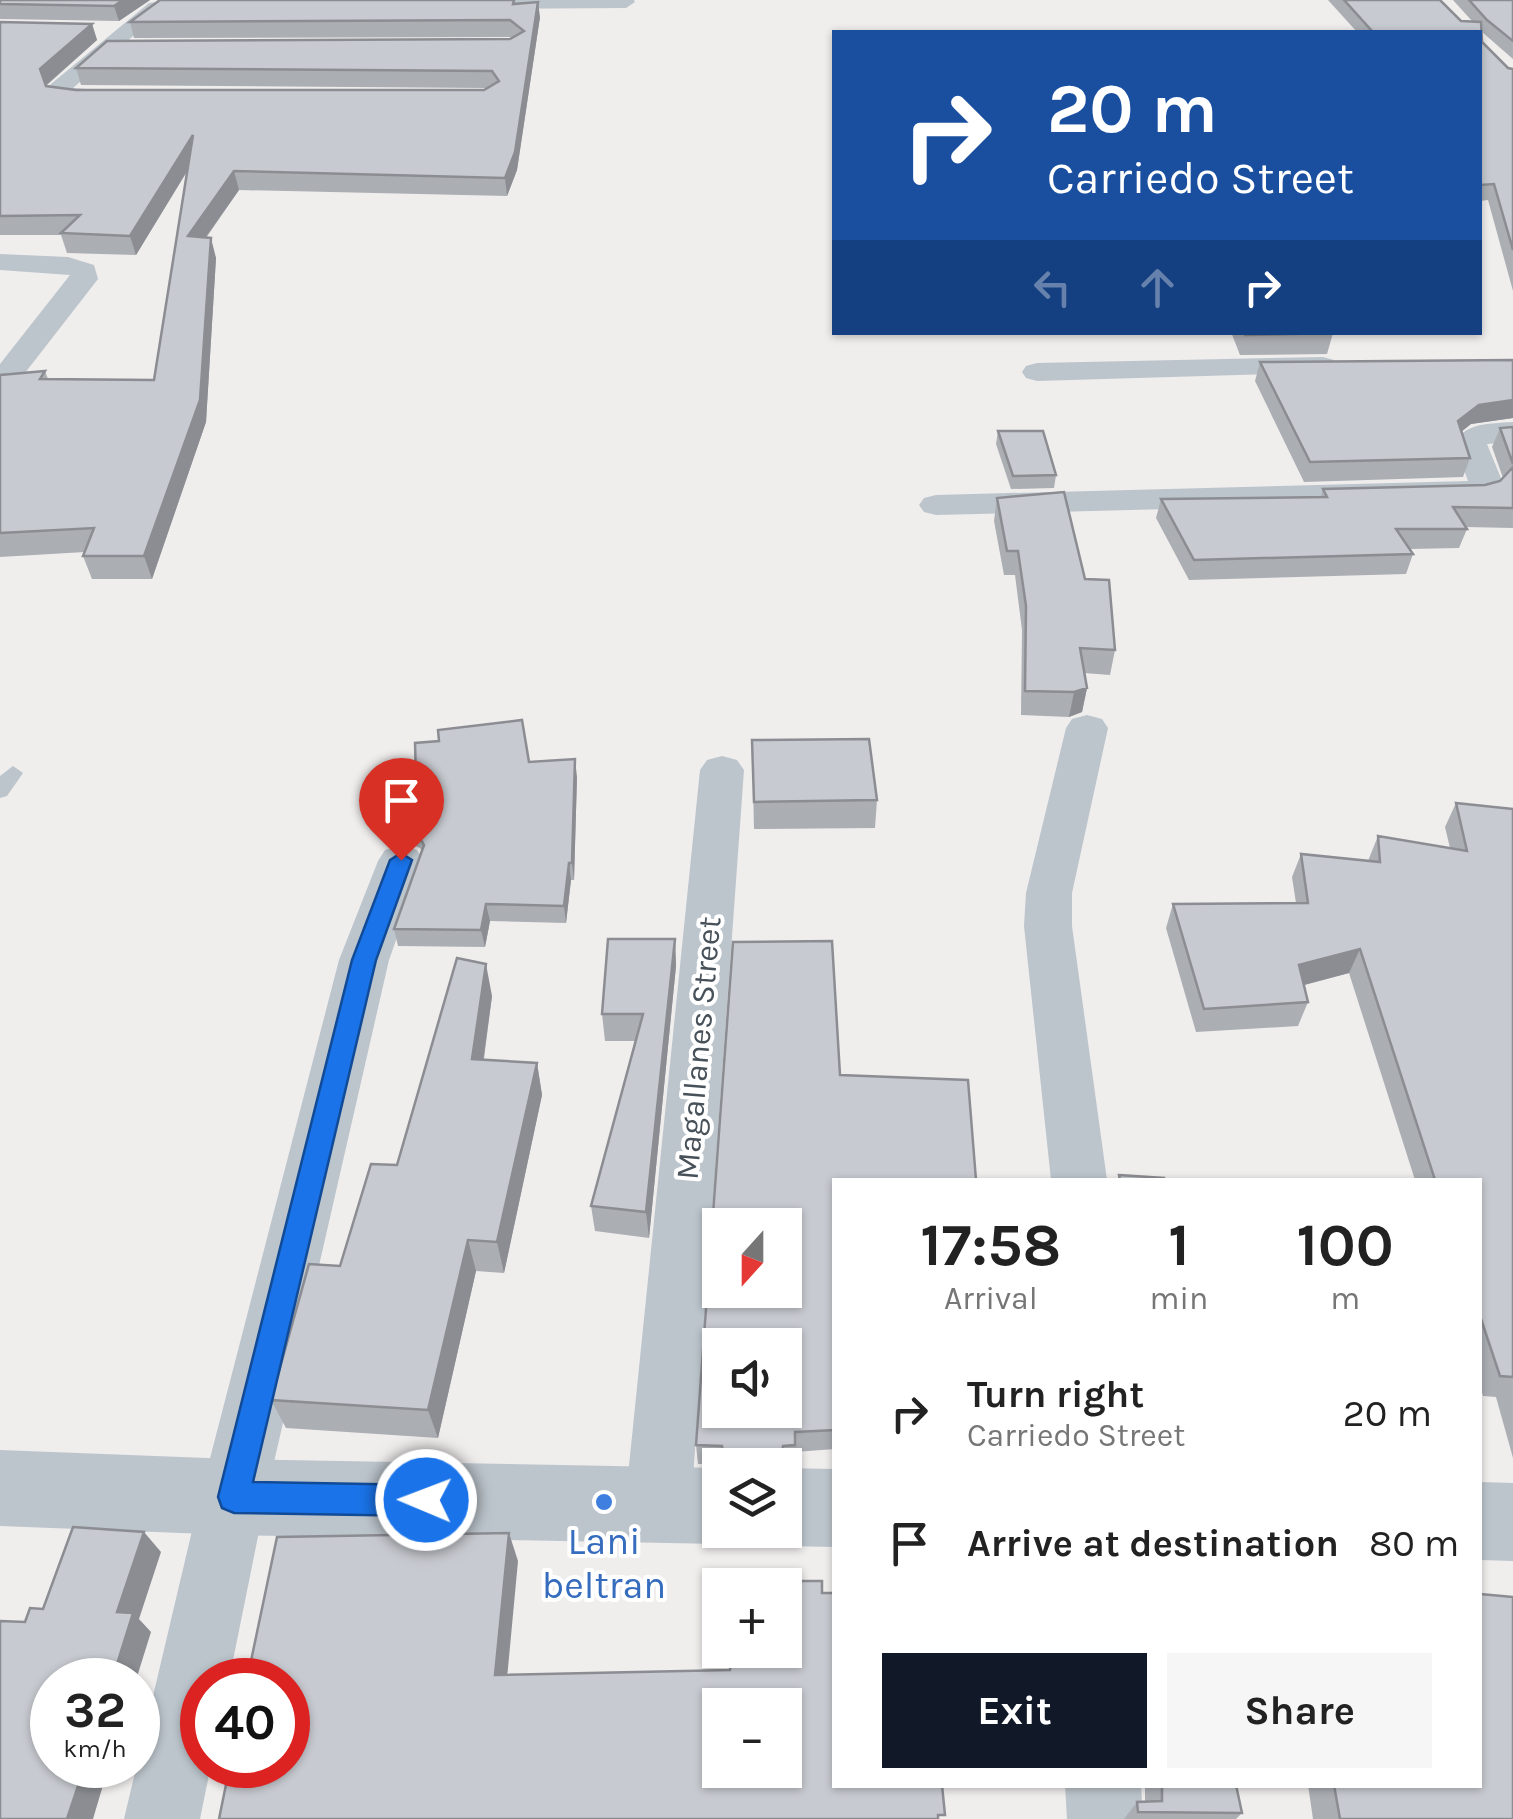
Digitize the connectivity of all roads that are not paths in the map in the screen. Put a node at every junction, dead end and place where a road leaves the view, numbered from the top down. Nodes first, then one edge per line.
1 (540, 1) edge
2 (626, 2) dead end
3 (423, 3) edge
4 (208, 4) edge
5 (89, 30) edge
6 (124, 31) junction
7 (107, 48) junction
8 (147, 48) edge
9 (138, 97) edge
10 (0, 262) edge
11 (1354, 366) edge
12 (1036, 372) dead end
13 (0, 384) edge
14 (1513, 432) edge
15 (936, 506) dead end
16 (1086, 728) dead end
17 (722, 770) dead end
18 (12, 773) dead end
19 (0, 791) edge
20 (401, 860) dead end
21 (1079, 1178) edge
22 (0, 1488) edge
23 (234, 1497) junction
24 (689, 1505) edge
25 (802, 1507) edge
26 (832, 1508) edge
27 (1482, 1521) edge
28 (1513, 1522) edge
29 (1103, 1788) edge
30 (162, 1819) edge
31 (1105, 1819) edge

1 - 2 street
1 - 3 street
4 - 6 street
5 - 6 street
6 - 7 street
7 - 8 street
7 - 9 street
10 - 13 street
11 - 12 street
14 - 15 street
16 - 21 street
17 - 24 street, Magallanes Street
18 - 19 lane
20 - 23 street
22 - 23 street
23 - 24 street
23 - 30 street
25 - 26 street
27 - 28 street
29 - 31 street

